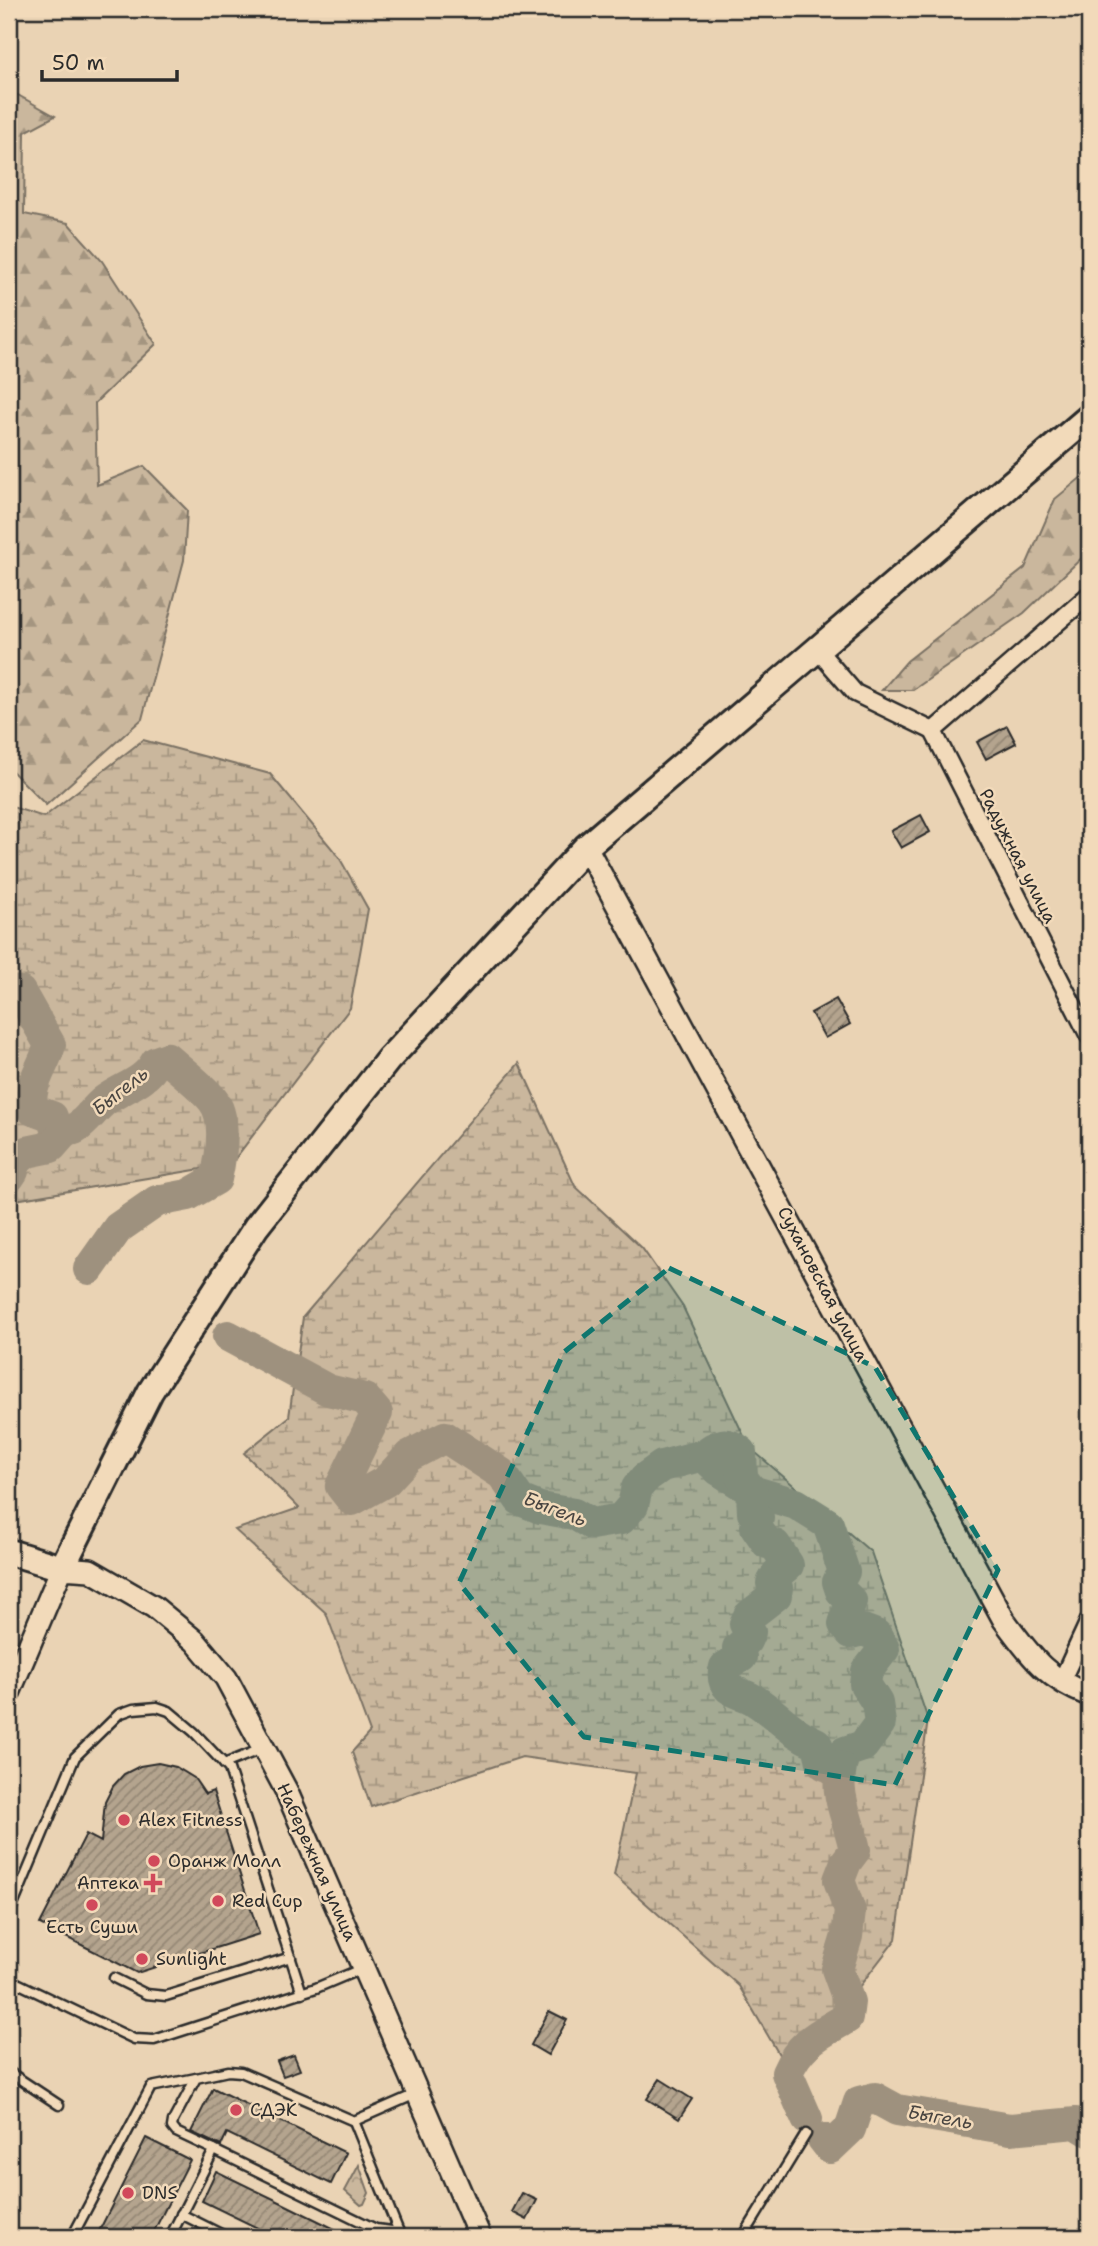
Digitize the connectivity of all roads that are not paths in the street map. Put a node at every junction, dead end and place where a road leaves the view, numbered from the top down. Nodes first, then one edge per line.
1 (1089, 417) edge
2 (1089, 594) edge
3 (816, 648) junction
4 (933, 731) junction
5 (586, 847) junction
6 (1089, 1036) edge
7 (9, 1552) edge
8 (62, 1568) junction
9 (1089, 1621) edge
10 (1061, 1682) junction
11 (9, 1693) edge
12 (1089, 1695) edge
13 (264, 1748) junction
14 (224, 1763) junction
15 (9, 1915) edge
16 (291, 1957) junction
17 (363, 1968) junction
18 (114, 1978) dead end
19 (9, 1979) edge
20 (302, 1993) junction
21 (9, 2072) edge
22 (196, 2078) junction
23 (418, 2093) junction
24 (59, 2105) dead end
25 (354, 2121) junction
26 (806, 2134) dead end
27 (214, 2150) junction
28 (181, 2214) junction
29 (400, 2235) edge
30 (72, 2237) edge
31 (170, 2237) edge
32 (227, 2237) edge
33 (480, 2237) edge
34 (743, 2237) edge

1 - 3 main road
2 - 4 street
3 - 4 street
3 - 5 main road
4 - 6 street, Радужная улица
5 - 8 main road
5 - 10 street, Сухановская улица
7 - 8 main road
8 - 11 street
8 - 13 street, Набережная улица
9 - 10 street
10 - 12 street, Сухановская улица
13 - 14 lane
13 - 17 street, Набережная улица
14 - 15 lane
14 - 16 lane
16 - 18 lane
16 - 20 lane
17 - 20 lane
17 - 23 street, Набережная улица
19 - 20 lane
21 - 24 lane
22 - 25 lane
22 - 27 lane
22 - 30 lane
23 - 25 lane
23 - 33 street, Набережная улица
25 - 29 lane
26 - 34 lane
27 - 28 lane
27 - 29 lane
28 - 31 lane
28 - 32 lane

